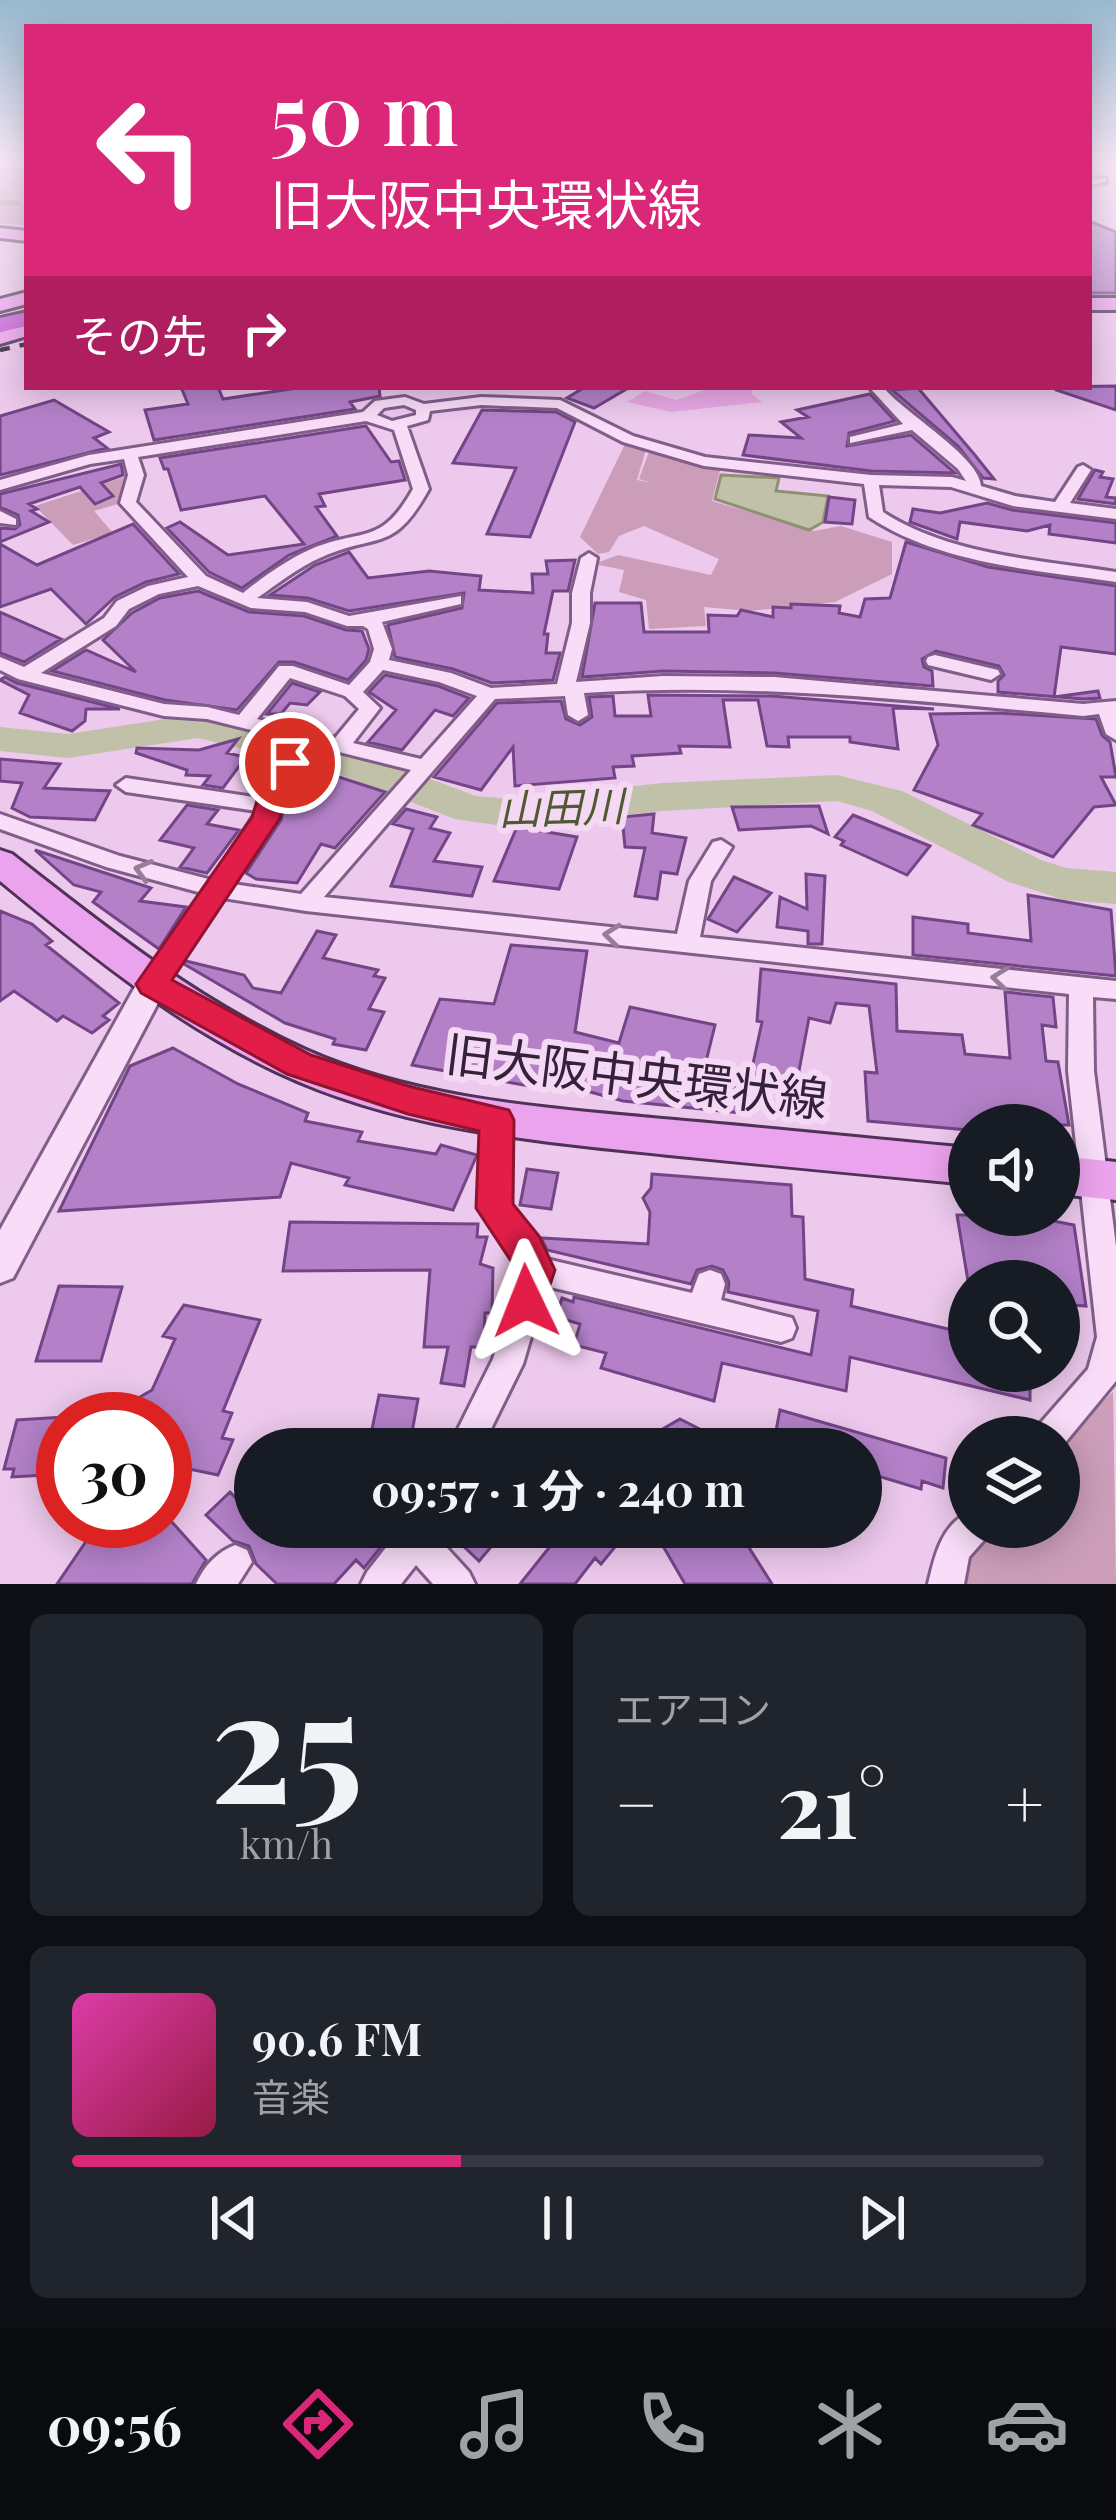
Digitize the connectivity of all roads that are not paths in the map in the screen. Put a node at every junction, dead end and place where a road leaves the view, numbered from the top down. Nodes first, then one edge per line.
1 (379, 390) edge
2 (879, 390) edge
3 (560, 395) edge
4 (387, 402) junction
5 (423, 408) junction
6 (367, 416) junction
7 (400, 426) junction
8 (911, 426) junction
9 (854, 440) dead end
10 (130, 453) junction
11 (1083, 470) dead end
12 (871, 480) junction
13 (0, 484) edge
14 (973, 486) junction
15 (1058, 509) junction
16 (1116, 514) edge
17 (589, 558) dead end
18 (1116, 578) edge
19 (200, 580) junction
20 (250, 595) dead end
21 (455, 600) dead end
22 (368, 620) junction
23 (935, 661) dead end
24 (0, 663) edge
25 (380, 664) junction
26 (991, 674) dead end
27 (25, 675) junction
28 (570, 689) junction
29 (352, 692) junction
30 (489, 694) junction
31 (1112, 708) edge
32 (578, 716) dead end
33 (245, 722) junction
34 (1116, 734) edge
35 (341, 744) junction
36 (290, 763) dead end
37 (422, 766) junction
38 (126, 785) dead end
39 (269, 806) junction
40 (0, 821) edge
41 (721, 848) dead end
42 (0, 862) edge
43 (217, 889) junction
44 (306, 903) junction
45 (688, 943) junction
46 (152, 984) junction
47 (1081, 987) junction
48 (1116, 990) edge
49 (497, 1120) junction
50 (948, 1164) edge
51 (1090, 1178) edge
52 (0, 1266) edge
53 (536, 1270) junction
54 (782, 1328) dead end
55 (1068, 1416) edge
56 (475, 1428) edge
57 (409, 1548) edge
58 (431, 1548) edge
59 (955, 1548) edge
60 (379, 1584) edge
61 (457, 1584) edge
62 (946, 1584) edge

1 - 4 street
2 - 8 street
3 - 5 street
3 - 12 street
4 - 5 street
4 - 6 street
5 - 7 street
6 - 7 street
6 - 10 street
7 - 20 street
8 - 9 street
8 - 14 street
10 - 13 street
10 - 19 street
11 - 15 street
12 - 14 street
12 - 18 street
14 - 15 street
15 - 16 street
17 - 28 street
19 - 22 street
19 - 27 street
21 - 22 street
22 - 25 street
23 - 26 street
24 - 27 street
25 - 29 street
25 - 30 street
27 - 33 street
28 - 30 street
28 - 31 street
28 - 32 street
29 - 33 street
29 - 35 street
30 - 37 street
31 - 34 street
33 - 35 street
35 - 37 street
36 - 39 street
37 - 44 street
38 - 39 street
39 - 43 street
43 -> 40 street
41 - 45 street
42 - 46 main road, 旧大阪中央環状線
43 - 44 street
43 - 46 street
45 -> 44 street
47 -> 45 street
46 - 49 main road, 旧大阪中央環状線
46 - 52 street
47 - 48 street
47 - 51 street
49 - 50 main road, 旧大阪中央環状線
49 - 53 street
51 - 55 street
53 - 54 street
53 - 56 street
57 - 60 street
58 - 61 street
59 - 62 street

